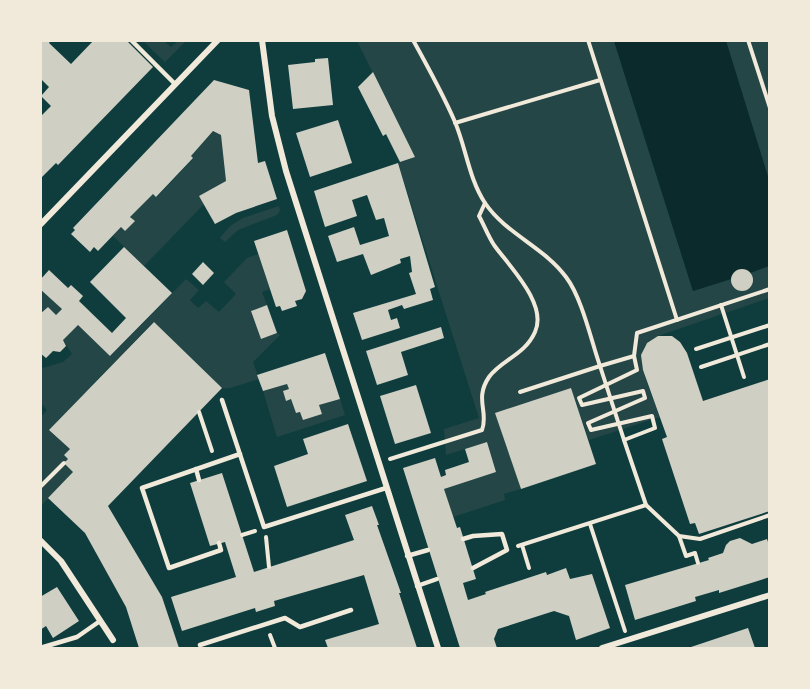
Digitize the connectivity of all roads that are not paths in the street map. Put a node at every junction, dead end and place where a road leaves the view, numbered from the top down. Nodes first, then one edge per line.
1 (131, 40) edge
2 (218, 40) edge
3 (262, 40) edge
4 (176, 84) junction
5 (40, 225) edge
6 (222, 400) dead end
7 (240, 454) junction
8 (196, 469) junction
9 (199, 480) dead end
10 (387, 488) junction
11 (463, 539) dead end
12 (40, 540) edge
13 (219, 543) dead end
14 (428, 550) dead end
15 (407, 556) junction
16 (473, 568) dead end
17 (437, 579) dead end
18 (417, 586) junction
19 (770, 595) edge
20 (351, 610) dead end
21 (100, 621) junction
22 (113, 639) dead end
23 (200, 645) dead end
24 (40, 648) edge
25 (438, 648) edge
26 (602, 648) edge

1 - 4 lane
2 - 4 street
3 - 10 street
4 - 5 street
6 - 7 lane
7 - 8 lane
7 - 10 lane
8 - 9 lane
8 - 13 lane
10 - 15 street
11 - 16 lane
12 - 21 street
14 - 15 lane
15 - 18 street
17 - 18 lane
18 - 25 street
19 - 26 street
20 - 23 lane
21 - 22 street
21 - 24 lane

